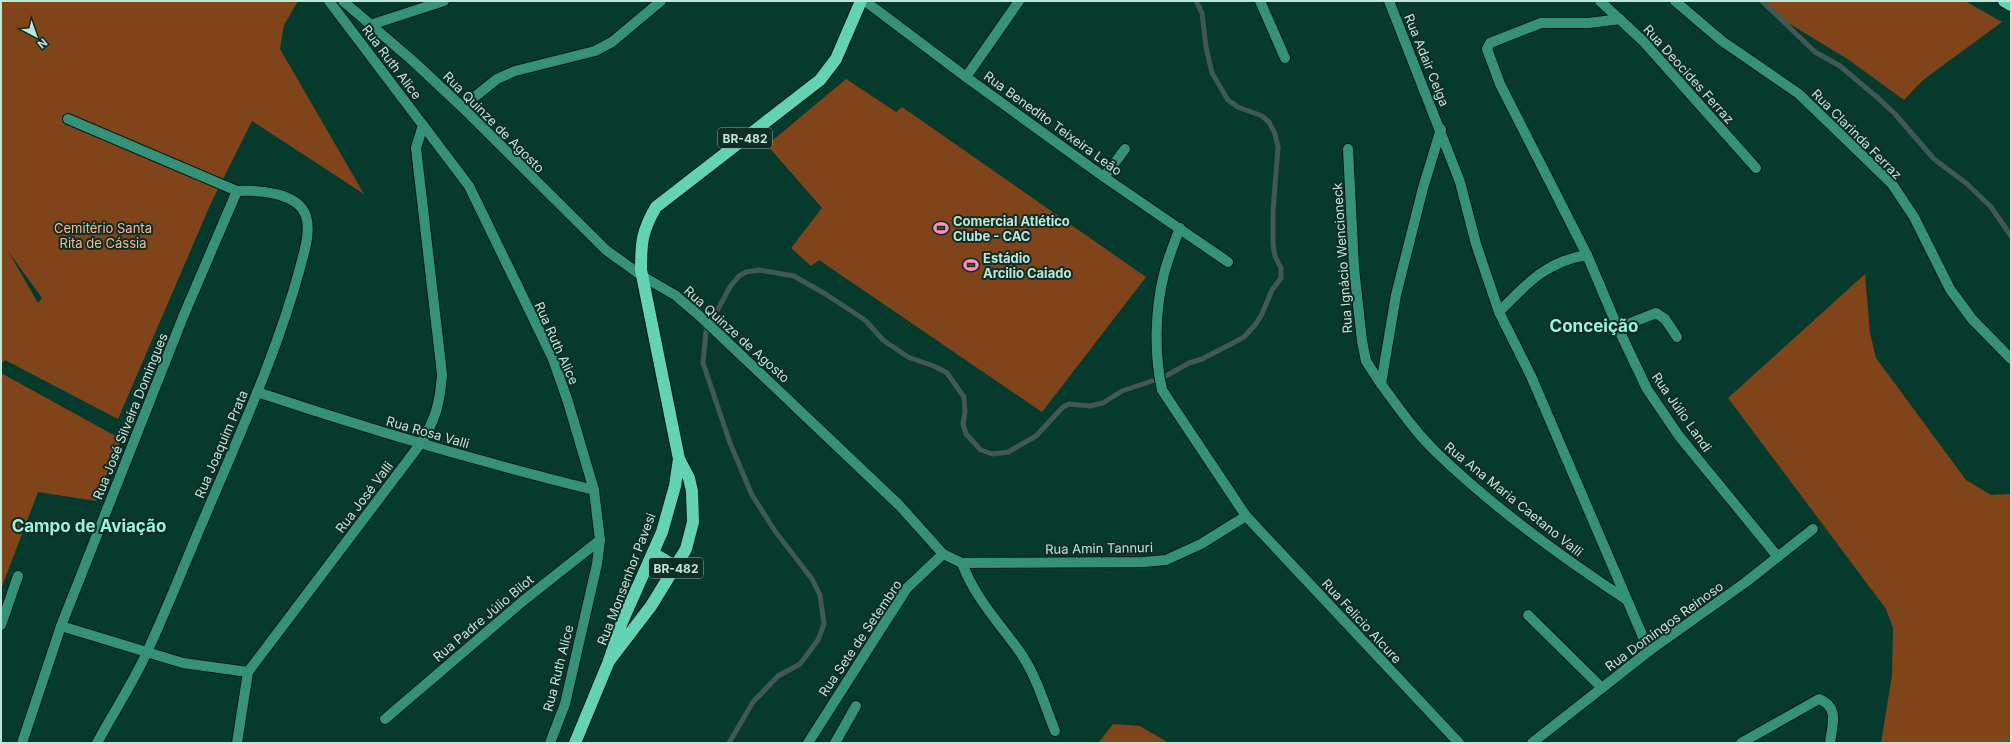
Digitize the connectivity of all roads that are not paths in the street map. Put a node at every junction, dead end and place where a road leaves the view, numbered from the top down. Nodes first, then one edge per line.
1 (329, 1) edge
2 (343, 1) edge
3 (444, 1) edge
4 (662, 1) edge
5 (861, 1) edge
6 (865, 1) edge
7 (1019, 1) edge
8 (1260, 1) edge
9 (1389, 1) edge
10 (1600, 1) edge
11 (1675, 1) edge
12 (2004, 1) edge
13 (2011, 5) edge
14 (1620, 19) junction
15 (370, 25) junction
16 (1286, 58) dead end
17 (966, 77) junction
18 (462, 107) junction
19 (68, 119) dead end
20 (423, 125) junction
21 (1441, 129) junction
22 (1125, 149) dead end
23 (1348, 149) dead end
24 (1756, 168) dead end
25 (1104, 177) junction
26 (238, 191) junction
27 (1180, 228) junction
28 (1587, 255) junction
29 (1228, 262) dead end
30 (642, 276) junction
31 (1499, 312) junction
32 (1618, 328) junction
33 (1677, 338) dead end
34 (2011, 359) edge
35 (1381, 384) junction
36 (257, 392) junction
37 (421, 443) junction
38 (680, 459) junction
39 (594, 490) junction
40 (1246, 516) junction
41 (1813, 529) dead end
42 (600, 540) junction
43 (653, 553) junction
44 (943, 554) junction
45 (1778, 557) junction
46 (962, 563) junction
47 (676, 567) junction
48 (18, 576) dead end
49 (1627, 600) junction
50 (1528, 616) dead end
51 (1, 625) edge
52 (61, 626) junction
53 (1649, 652) junction
54 (147, 653) junction
55 (609, 662) junction
56 (248, 672) junction
57 (1602, 688) junction
58 (856, 706) dead end
59 (385, 718) dead end
60 (1055, 731) dead end
61 (22, 743) edge
62 (97, 743) edge
63 (237, 743) edge
64 (550, 743) edge
65 (575, 743) edge
66 (808, 743) edge
67 (835, 743) edge
68 (1459, 743) edge
69 (1532, 743) edge
70 (1741, 743) edge
71 (1830, 743) edge

1 - 20 street, Rua Ruth Alice
2 - 15 street, Rua Quinze de Agosto
3 - 15 street
4 - 18 street
5 - 30 highway, BR-482
6 - 17 street, Rua Benedito Teixeira Leão
7 - 17 street
8 - 16 street
9 - 21 street, Rua Adair Celga
10 - 14 street, Rua Deocides Ferraz
11 - 34 street, Rua Clarinda Ferraz
12 - 13 highway
14 - 24 street, Rua Deocides Ferraz
14 - 28 street, Rua Júlio Landi
15 - 18 street, Rua Quinze de Agosto
17 - 25 street, Rua Benedito Teixeira Leão
18 - 30 street, Rua Quinze de Agosto
19 - 26 street
20 - 37 street, Rua José Valli
20 - 39 street, Rua Ruth Alice
21 - 31 street
21 - 35 street
22 - 25 street
23 - 35 street, Rua Ignácio Wencioneck
25 - 27 street, Rua Benedito Teixeira Leão
26 - 36 street, Rua Joaquim Prata
26 - 52 street, Rua José Silveira Domingues
27 - 29 street, Rua Benedito Teixeira Leão
27 - 40 street, Rua Felicio Alcure
28 - 31 street
28 - 32 street, Rua Júlio Landi
30 - 38 highway, Rua Monsenhor Pavesi / BR-482
30 - 44 street, Rua Quinze de Agosto
31 - 49 street
32 - 33 street
32 - 45 street, Rua Júlio Landi
35 - 49 street, Rua Ana Maria Caetano Valli
36 - 37 street, Rua Rosa Valli
36 - 54 street, Rua Joaquim Prata
37 - 39 street, Rua Rosa Valli
37 - 56 street, Rua José Valli
38 - 43 highway, Rua Monsenhor Pavesi / BR-482
38 - 47 highway, Rua Monsenhor Pavesi / BR-482
39 - 42 street, Rua Ruth Alice
40 - 46 street, Rua Amin Tannuri
40 - 68 street, Rua Felicio Alcure
41 - 45 street, Rua Domingos Reinoso
42 - 59 street, Rua Padre Júlio Bilot
42 - 64 street, Rua Ruth Alice
43 - 47 highway
43 - 55 highway, Rua Monsenhor Pavesi / BR-482
44 - 46 street, Rua Amin Tannuri
44 - 66 street, Rua Sete de Setembro
45 - 53 street, Rua Domingos Reinoso
46 - 60 street
47 - 55 highway, Rua Monsenhor Pavesi / BR-482
48 - 51 street
49 - 53 street
50 - 57 street
52 - 54 street
52 - 61 street, Rua José Silveira Domingues
53 - 57 street, Rua Domingos Reinoso
54 - 56 street
54 - 62 street, Rua Joaquim Prata
55 - 65 highway, Rua Monsenhor Pavesi / BR-482
56 - 63 street
57 - 69 street, Rua Domingos Reinoso
58 - 67 street
70 - 71 street

